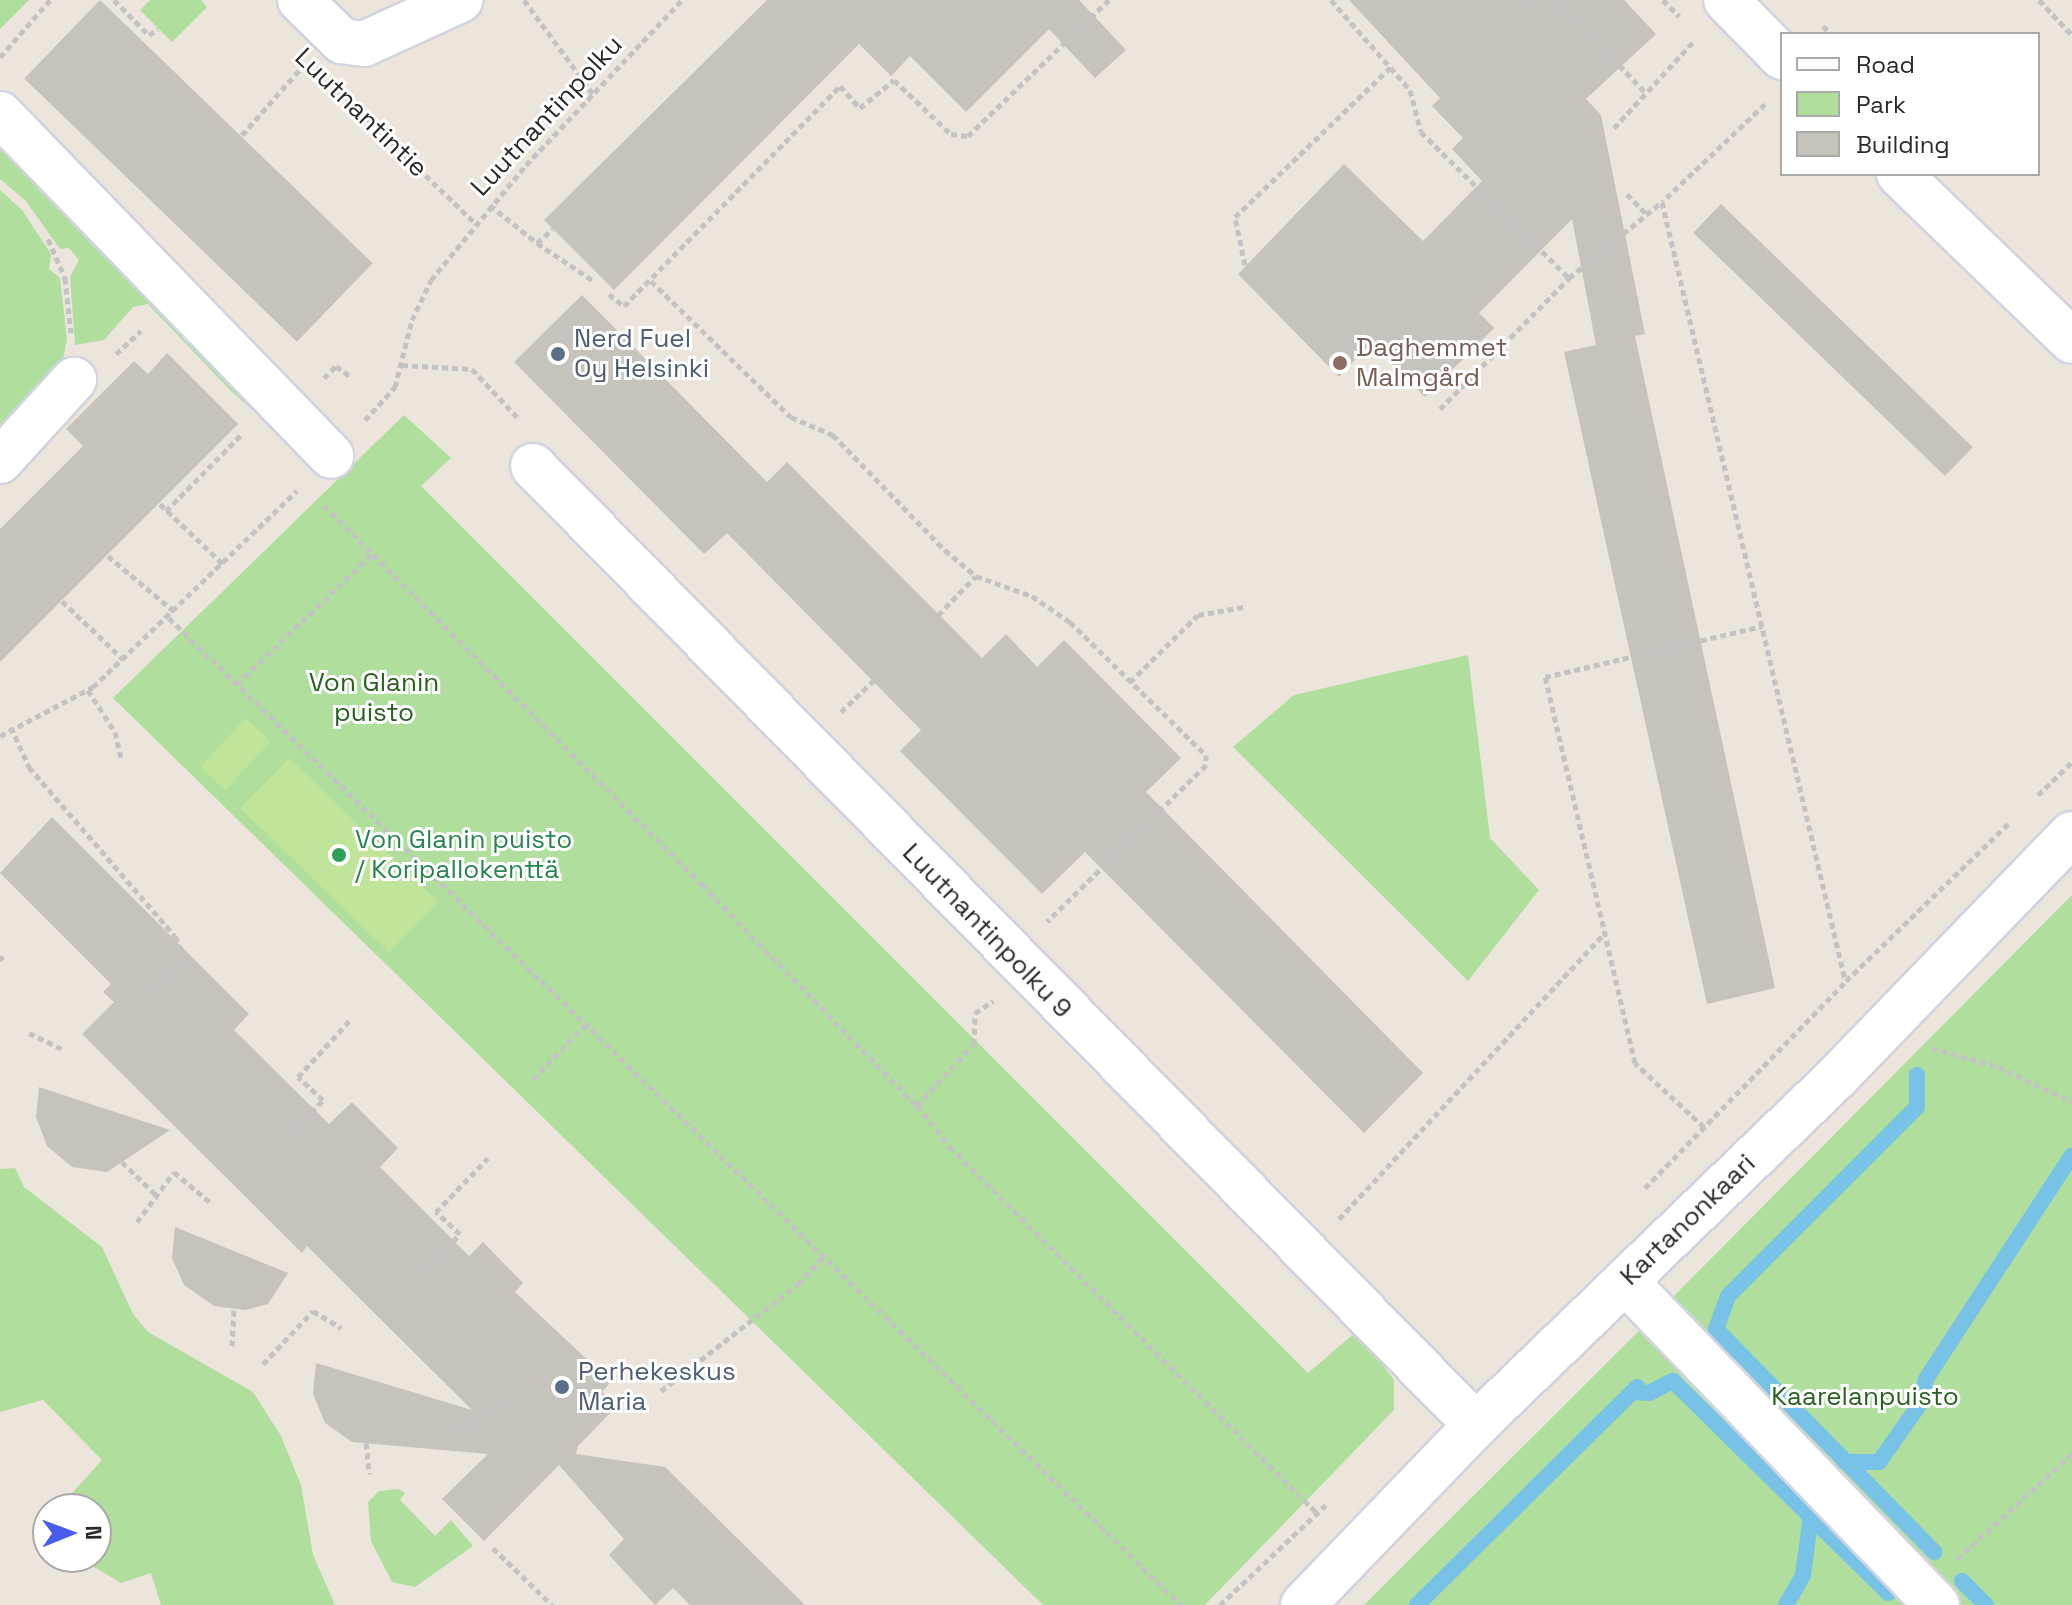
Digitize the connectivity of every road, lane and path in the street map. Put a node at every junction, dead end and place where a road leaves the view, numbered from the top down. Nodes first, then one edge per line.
1 (50, 0) edge
2 (114, 0) edge
3 (300, 0) edge
4 (460, 0) edge
5 (524, 0) edge
6 (682, 0) edge
7 (1109, 0) edge
8 (1331, 0) edge
9 (1534, 0) edge
10 (1557, 0) edge
11 (1726, 0) edge
12 (2039, 0) edge
13 (1522, 8) dead end
14 (158, 29) dead end
15 (2072, 35) edge
16 (1699, 36) dead end
17 (0, 57) edge
18 (1392, 66) junction
19 (300, 70) dead end
20 (1778, 76) edge
21 (329, 82) dead end
22 (1646, 93) junction
23 (593, 94) junction
24 (0, 114) edge
25 (1614, 128) dead end
26 (242, 135) dead end
27 (1901, 176) edge
28 (1627, 194) dead end
29 (1662, 202) junction
30 (490, 205) junction
31 (1647, 215) junction
32 (476, 224) joint
33 (553, 229) dead end
34 (537, 243) junction
35 (54, 251) dead end
36 (1245, 265) dead end
37 (65, 278) dead end
38 (1569, 278) junction
39 (651, 281) junction
40 (595, 282) dead end
41 (609, 294) dead end
42 (2072, 341) edge
43 (74, 380) dead end
44 (1440, 409) dead end
45 (239, 437) dead end
46 (331, 456) dead end
47 (0, 461) edge
48 (533, 466) dead end
49 (318, 499) dead end
50 (160, 504) dead end
51 (166, 511) junction
52 (372, 554) junction
53 (108, 556) dead end
54 (223, 564) dead end
55 (976, 576) junction
56 (62, 601) dead end
57 (1243, 607) dead end
58 (175, 612) dead end
59 (938, 615) dead end
60 (1762, 626) junction
61 (123, 659) junction
62 (1130, 682) junction
63 (237, 684) junction
64 (88, 690) junction
65 (11, 727) junction
66 (0, 736) edge
67 (121, 759) dead end
68 (2072, 762) edge
69 (2027, 806) dead end
70 (2015, 817) dead end
71 (2072, 834) edge
72 (1602, 936) junction
73 (1023, 967) junction
74 (1846, 981) junction
75 (153, 994) dead end
76 (352, 1018) dead end
77 (587, 1023) junction
78 (1885, 1027) junction
79 (29, 1033) dead end
80 (64, 1050) dead end
81 (533, 1079) dead end
82 (2072, 1102) edge
83 (917, 1106) junction
84 (1704, 1127) junction
85 (291, 1135) dead end
86 (488, 1158) dead end
87 (122, 1162) dead end
88 (1642, 1191) dead end
89 (155, 1194) junction
90 (212, 1204) dead end
91 (137, 1222) dead end
92 (1336, 1222) dead end
93 (825, 1255) junction
94 (425, 1270) dead end
95 (1625, 1281) junction
96 (234, 1308) dead end
97 (341, 1328) dead end
98 (232, 1346) dead end
99 (263, 1364) dead end
100 (661, 1391) dead end
101 (515, 1398) dead end
102 (444, 1424) dead end
103 (1476, 1425) junction
104 (366, 1443) dead end
105 (2072, 1454) edge
106 (369, 1474) dead end
107 (1317, 1513) dead end
108 (493, 1548) dead end
109 (1929, 1597) edge
110 (552, 1605) edge
111 (1181, 1605) edge
112 (1303, 1605) edge

1 - 17 path
2 - 14 path
3 - 4 street, Luutnantintie
5 - 23 path
6 - 23 path, Luutnantinpolku
7 - 39 path
8 - 18 path
9 - 13 path
10 - 22 path
11 - 20 street
12 - 15 path
16 - 22 path
18 - 36 path
18 - 38 path
19 - 26 path
20 - 29 path
21 - 32 path, Luutnantintie
22 - 25 path
23 - 30 path, Luutnantinpolku
24 - 46 street
27 - 42 street
28 - 31 path
29 - 31 path
29 - 60 path
30 - 32 path, Luutnantinpolku
30 - 34 path
31 - 38 path
33 - 34 path
34 - 40 path
35 - 37 path
38 - 44 path
39 - 41 path
39 - 55 path
43 - 47 street
45 - 51 path
48 - 73 street, Luutnantinpolku 9
49 - 52 path
50 - 51 path
51 - 54 path
52 - 63 path
52 - 83 path
53 - 58 path
55 - 59 path
55 - 62 path
56 - 61 path
57 - 62 path
60 - 72 path
60 - 74 path
61 - 63 path
61 - 64 path
62 - 73 path
63 - 77 path
64 - 65 path
64 - 67 path
65 - 66 path
65 - 75 path
68 - 69 path
70 - 74 path, Kartanonkaari
71 - 78 street, Kartanonkaari
72 - 84 path
72 - 92 path
73 - 83 path
73 - 103 street, Luutnantinpolku 9
74 - 84 path, Kartanonkaari
76 - 85 path
77 - 81 path
77 - 93 path
78 - 82 path
78 - 95 street, Kartanonkaari
79 - 80 path
83 - 107 path
84 - 88 path, Kartanonkaari
86 - 94 path
87 - 89 path
89 - 90 path
89 - 91 path
93 - 100 path
93 - 111 path
95 - 103 street, Kartanonkaari
95 - 109 street
96 - 98 path
97 - 99 path
101 - 102 path
103 - 112 street, Kartanonkaari
104 - 106 path
105 - 109 path
108 - 110 path

